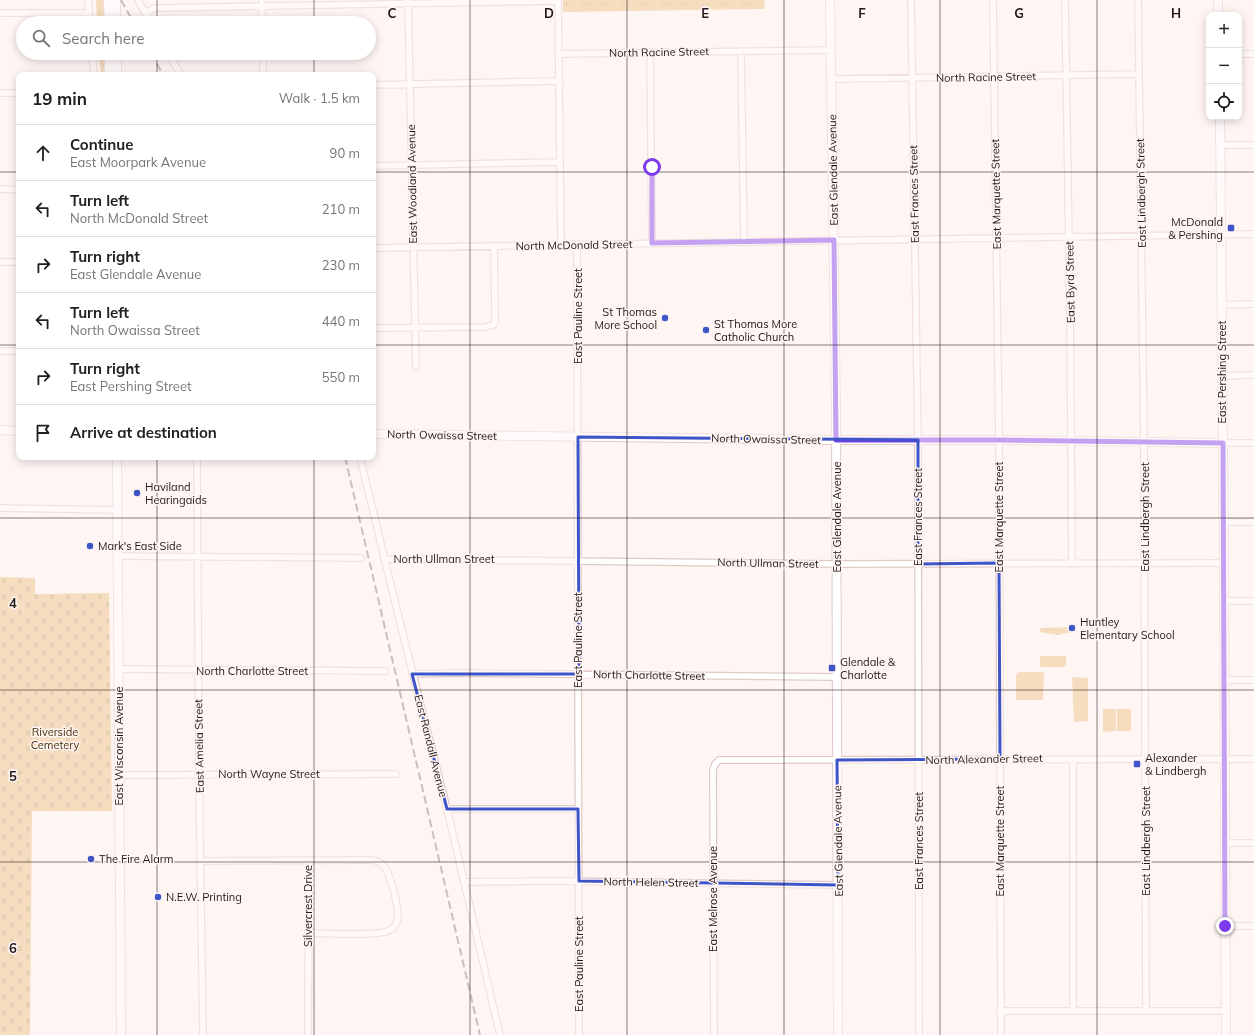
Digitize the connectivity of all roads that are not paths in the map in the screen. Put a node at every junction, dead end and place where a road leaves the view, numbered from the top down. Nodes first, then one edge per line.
1 (88, 0) edge
2 (108, 0) edge
3 (116, 0) edge
4 (138, 0) edge
5 (262, 0) edge
6 (558, 0) edge
7 (830, 0) edge
8 (911, 0) edge
9 (993, 0) edge
10 (1065, 0) edge
11 (1138, 0) edge
12 (1218, 0) edge
13 (408, 2) edge
14 (262, 7) junction
15 (1218, 12) edge
16 (0, 13) edge
17 (89, 13) junction
18 (145, 13) junction
19 (89, 16) edge
20 (109, 16) edge
21 (116, 16) edge
22 (147, 16) edge
23 (262, 16) edge
24 (831, 50) junction
25 (741, 51) junction
26 (650, 52) junction
27 (559, 54) junction
28 (1242, 54) edge
29 (1254, 54) edge
30 (93, 60) edge
31 (109, 60) edge
32 (117, 60) edge
33 (172, 60) edge
34 (263, 60) edge
35 (94, 72) edge
36 (109, 72) edge
37 (117, 72) edge
38 (179, 72) edge
39 (263, 72) edge
40 (1139, 74) junction
41 (1066, 75) junction
42 (994, 77) junction
43 (912, 78) junction
44 (832, 79) junction
45 (560, 81) junction
46 (410, 84) junction
47 (376, 85) edge
48 (0, 93) edge
49 (16, 93) edge
50 (1220, 120) edge
51 (1220, 145) junction
52 (1254, 145) edge
53 (560, 162) junction
54 (411, 165) junction
55 (376, 166) edge
56 (0, 189) edge
57 (16, 190) edge
58 (1221, 234) junction
59 (1254, 234) edge
60 (1142, 236) junction
61 (1069, 237) junction
62 (996, 238) junction
63 (915, 239) junction
64 (834, 240) junction
65 (744, 242) junction
66 (652, 243) junction
67 (578, 244) junction
68 (561, 245) junction
69 (494, 246) junction
70 (413, 247) junction
71 (376, 248) edge
72 (0, 262) edge
73 (16, 262) edge
74 (1254, 304) edge
75 (1222, 305) junction
76 (376, 328) edge
77 (415, 328) junction
78 (0, 350) edge
79 (16, 351) edge
80 (416, 367) dead end
81 (1254, 375) edge
82 (1222, 376) junction
83 (0, 430) edge
84 (16, 431) edge
85 (376, 434) edge
86 (578, 437) junction
87 (836, 440) junction
88 (918, 440) junction
89 (999, 440) junction
90 (1072, 441) junction
91 (1144, 442) junction
92 (1223, 443) junction
93 (1254, 444) edge
94 (117, 460) edge
95 (197, 460) edge
96 (361, 460) edge
97 (0, 508) edge
98 (117, 510) junction
99 (1223, 522) junction
100 (1254, 522) edge
101 (117, 556) junction
102 (198, 556) junction
103 (361, 558) dead end
104 (384, 559) junction
105 (579, 560) junction
106 (999, 562) junction
107 (1145, 562) junction
108 (1072, 563) junction
109 (1224, 563) junction
110 (837, 564) junction
111 (918, 564) junction
112 (1224, 601) junction
113 (1254, 601) edge
114 (118, 669) junction
115 (198, 670) junction
116 (385, 671) dead end
117 (412, 674) junction
118 (579, 674) junction
119 (837, 677) junction
120 (1224, 680) junction
121 (1254, 680) edge
122 (1146, 758) junction
123 (1000, 759) junction
124 (1073, 759) junction
125 (1225, 759) junction
126 (1254, 759) edge
127 (837, 760) junction
128 (919, 760) junction
129 (715, 764) joint
130 (396, 774) dead end
131 (119, 775) junction
132 (199, 775) junction
133 (447, 809) junction
134 (578, 809) junction
135 (1224, 843) junction
136 (1254, 843) edge
137 (309, 860) junction
138 (201, 861) junction
139 (579, 881) junction
140 (464, 882) junction
141 (714, 883) junction
142 (838, 884) junction
143 (1225, 926) junction
144 (1254, 926) edge
145 (308, 933) junction
146 (1000, 1011) junction
147 (1073, 1011) junction
148 (1146, 1011) junction
149 (1225, 1011) junction
150 (121, 1035) edge
151 (202, 1035) edge
152 (308, 1035) edge
153 (500, 1035) edge
154 (579, 1035) edge
155 (714, 1035) edge
156 (838, 1035) edge
157 (919, 1035) edge
158 (1001, 1035) edge
159 (1226, 1035) edge

1 - 17 street
2 - 20 street
3 - 21 street
4 - 18 street
5 - 14 street
6 - 13 street
6 - 27 street
7 - 24 street, East Glendale Avenue
8 - 43 street, East Frances Street
9 - 42 street, East Marquette Street
10 - 41 street, East Byrd Street
11 - 40 street, East Lindbergh Street
12 - 15 street
13 - 14 street
13 - 46 street, East Woodland Avenue
14 - 18 street
14 - 23 street
16 - 17 street
17 - 19 street
18 - 22 street
24 - 25 street, North Racine Street
24 - 44 street, East Glendale Avenue
25 - 26 street, North Racine Street
25 - 65 street
26 - 27 street, North Racine Street
26 - 66 street
27 - 45 street
28 - 29 street
30 - 35 street
31 - 36 street
32 - 37 street
33 - 38 street
34 - 39 street
40 - 41 street, North Racine Street
40 - 60 street, East Lindbergh Street
41 - 42 street, North Racine Street
41 - 61 street, East Byrd Street
42 - 43 street, North Racine Street
42 - 62 street, East Marquette Street
43 - 44 street, North Racine Street
43 - 63 street, East Frances Street
44 - 64 street, East Glendale Avenue
45 - 46 street
45 - 53 street
46 - 47 street
46 - 54 street, East Woodland Avenue
48 - 49 street
50 - 51 street, East Pershing Street
51 - 52 street
51 - 58 street, East Pershing Street
53 - 54 street
53 - 68 street
54 - 55 street
54 - 70 street, East Woodland Avenue
56 - 57 street
58 - 59 street, North McDonald Street
58 - 60 street, North McDonald Street
58 - 75 street, East Pershing Street
60 - 61 street, North McDonald Street
60 - 91 street, East Lindbergh Street
61 - 62 street, North McDonald Street
61 - 90 street, East Byrd Street
62 - 63 street, North McDonald Street
62 - 89 street, East Marquette Street
63 - 64 street, North McDonald Street
63 - 88 street, East Frances Street
64 - 65 street, North McDonald Street
64 - 87 street, East Glendale Avenue
65 - 66 street, North McDonald Street
66 - 67 street, North McDonald Street
67 - 68 street, North McDonald Street
67 - 86 street, East Pauline Street
68 - 69 street, North McDonald Street
69 - 70 street, North McDonald Street
69 - 77 street
70 - 71 street, North McDonald Street
70 - 77 street, East Woodland Avenue
72 - 73 street
74 - 75 street
75 - 82 street, East Pershing Street
76 - 77 street
77 - 80 street, East Woodland Avenue
78 - 79 street
81 - 82 street
82 - 92 street, East Pershing Street
83 - 84 street
85 - 86 street, North Owaissa Street
86 - 87 street, North Owaissa Street
86 - 105 street, East Pauline Street
87 - 88 street, North Owaissa Street
87 - 110 street, East Glendale Avenue
88 - 89 street, North Owaissa Street
88 - 111 street, East Frances Street
89 - 90 street, North Owaissa Street
89 - 106 street, East Marquette Street
90 - 91 street, North Owaissa Street
90 - 108 street, East Byrd Street
91 - 92 street, North Owaissa Street
91 - 107 street, East Lindbergh Street
92 - 93 street, North Owaissa Street
92 - 99 street, East Pershing Street
94 - 98 street, East Wisconsin Avenue
95 - 102 street, East Amelia Street
96 - 104 street, East Randall Avenue
97 - 98 street
98 - 101 street, East Wisconsin Avenue
99 - 100 street
99 - 109 street, East Pershing Street
101 - 102 street
101 - 114 street, East Wisconsin Avenue
102 - 103 street
102 - 115 street, East Amelia Street
104 - 105 street, North Ullman Street
104 - 117 street, East Randall Avenue
105 - 110 street, North Ullman Street
105 - 118 street, East Pauline Street
106 - 108 street, North Ullman Street
106 - 111 street, North Ullman Street
106 - 123 street, East Marquette Street
107 - 108 street, North Ullman Street
107 - 109 street, North Ullman Street
107 - 122 street, East Lindbergh Street
109 - 112 street, East Pershing Street
110 - 111 street, North Ullman Street
110 - 119 street, East Glendale Avenue
111 - 128 street, East Frances Street
112 - 113 street
112 - 120 street, East Pershing Street
114 - 115 street, North Charlotte Street
114 - 131 street, East Wisconsin Avenue
115 - 116 street, North Charlotte Street
115 - 132 street, East Amelia Street
117 - 118 street, North Charlotte Street
117 - 133 street, East Randall Avenue
118 - 119 street, North Charlotte Street
118 - 134 street, East Pauline Street
119 - 127 street, East Glendale Avenue
120 - 121 street
120 - 125 street, East Pershing Street
122 - 124 street, North Alexander Street
122 - 125 street, North Alexander Street
122 - 148 street, East Lindbergh Street
123 - 124 street, North Alexander Street
123 - 128 street, North Alexander Street
123 - 146 street, East Marquette Street
124 - 147 street
125 - 126 street, North Alexander Street
125 - 135 street, East Pershing Street
127 - 128 street, North Alexander Street
127 - 129 street, North Alexander Street
127 - 142 street, East Glendale Avenue
128 - 157 street, East Frances Street
129 - 141 street, East Melrose Avenue
130 - 132 street, North Wayne Street
131 - 132 street, North Wayne Street
131 - 150 street, East Wisconsin Avenue
132 - 138 street, East Amelia Street
133 - 134 street
133 - 140 street, East Randall Avenue
134 - 139 street, East Pauline Street
135 - 136 street
135 - 143 street, East Pershing Street
137 - 138 street, Silvercrest Drive
137 - 145 street, Silvercrest Drive
137 - 145 street
138 - 151 street, East Amelia Street
139 - 140 street, North Helen Street
139 - 141 street, North Helen Street
139 - 154 street, East Pauline Street
140 - 153 street, East Randall Avenue
141 - 142 street, North Helen Street
141 - 155 street, East Melrose Avenue
142 - 156 street, East Glendale Avenue
143 - 144 street
143 - 149 street, East Pershing Street
145 - 152 street, Silvercrest Drive
146 - 147 street
146 - 158 street, East Marquette Street
147 - 148 street
148 - 149 street
149 - 159 street, East Pershing Street

